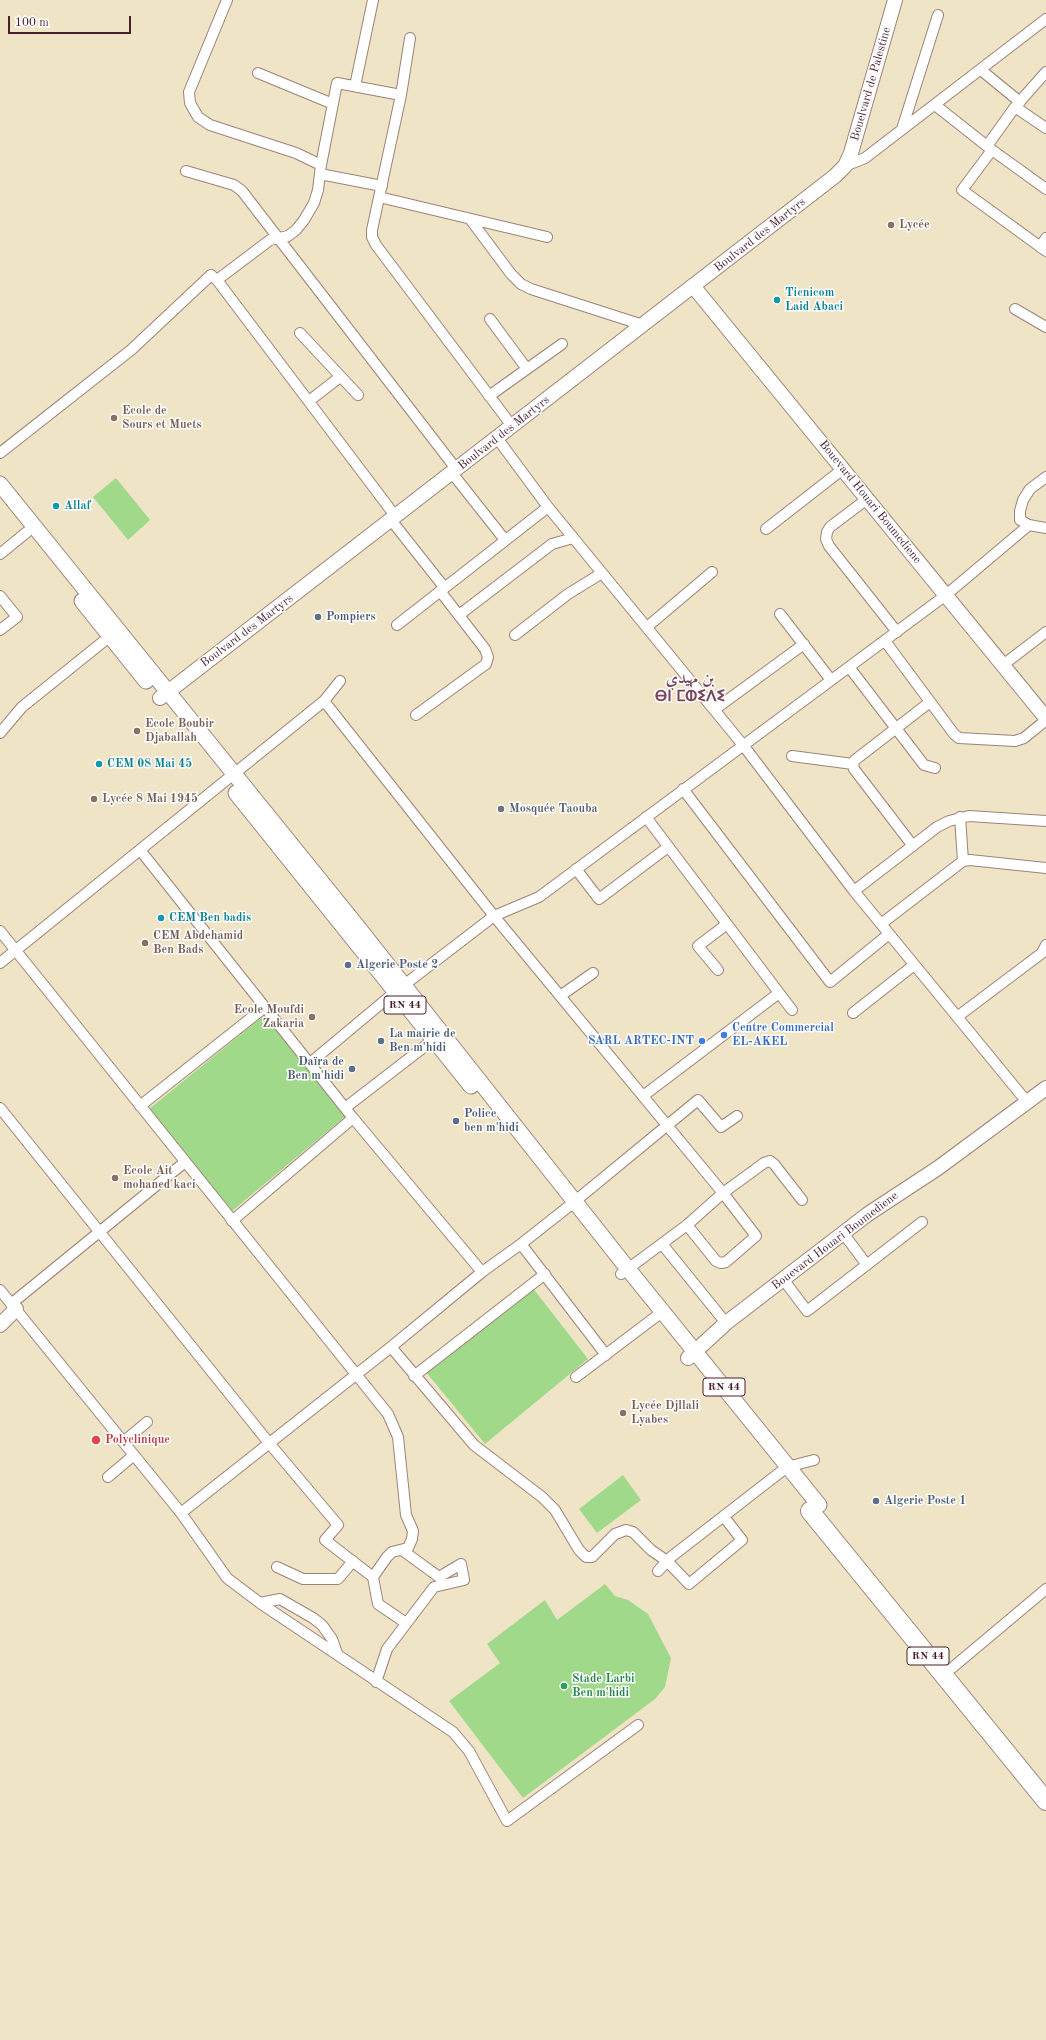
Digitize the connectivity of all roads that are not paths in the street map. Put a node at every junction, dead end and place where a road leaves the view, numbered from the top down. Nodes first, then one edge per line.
1 (227, 0) edge
2 (372, 0) edge
3 (895, 0) edge
4 (938, 15) dead end
5 (1046, 19) edge
6 (410, 38) dead end
7 (980, 70) junction
8 (1046, 72) edge
9 (258, 73) dead end
10 (354, 86) junction
11 (401, 95) junction
12 (333, 104) junction
13 (1018, 104) junction
14 (935, 105) junction
15 (1046, 128) edge
16 (902, 129) junction
17 (990, 148) junction
18 (845, 166) junction
19 (320, 170) junction
20 (186, 171) dead end
21 (382, 186) junction
22 (1046, 188) edge
23 (379, 197) junction
24 (470, 219) junction
25 (547, 237) dead end
26 (278, 239) junction
27 (1044, 245) edge
28 (217, 280) junction
29 (693, 286) junction
30 (1014, 309) dead end
31 (490, 319) dead end
32 (643, 325) junction
33 (1046, 327) edge
34 (300, 333) dead end
35 (562, 344) dead end
36 (527, 369) junction
37 (340, 377) junction
38 (358, 395) dead end
39 (489, 396) junction
40 (309, 401) junction
41 (512, 426) junction
42 (497, 438) junction
43 (0, 453) edge
44 (843, 469) junction
45 (455, 472) junction
46 (1046, 477) edge
47 (0, 484) edge
48 (0, 499) edge
49 (867, 499) junction
50 (548, 507) junction
51 (394, 518) junction
52 (1028, 524) junction
53 (1046, 528) edge
54 (766, 529) dead end
55 (27, 532) junction
56 (574, 538) junction
57 (505, 540) junction
58 (0, 554) edge
59 (712, 572) dead end
60 (602, 573) junction
61 (442, 589) junction
62 (946, 595) junction
63 (0, 596) edge
64 (458, 614) junction
65 (780, 614) dead end
66 (397, 625) dead end
67 (647, 627) junction
68 (0, 630) edge
69 (897, 632) junction
70 (1046, 632) edge
71 (515, 635) dead end
72 (109, 637) junction
73 (885, 641) junction
74 (804, 644) junction
75 (1003, 665) junction
76 (849, 667) junction
77 (831, 680) junction
78 (340, 681) dead end
79 (164, 695) junction
80 (324, 701) junction
81 (930, 702) junction
82 (714, 710) junction
83 (416, 715) dead end
84 (1046, 719) edge
85 (896, 728) junction
86 (0, 733) edge
87 (743, 745) junction
88 (792, 756) dead end
89 (853, 764) junction
90 (934, 768) dead end
91 (230, 777) junction
92 (684, 789) junction
93 (646, 817) junction
94 (960, 817) junction
95 (1046, 821) edge
96 (668, 846) junction
97 (913, 846) junction
98 (140, 850) junction
99 (963, 861) junction
100 (576, 870) junction
101 (1045, 870) edge
102 (854, 891) junction
103 (494, 916) junction
104 (727, 924) junction
105 (881, 924) junction
106 (0, 931) edge
107 (889, 934) junction
108 (1046, 945) edge
109 (15, 951) junction
110 (0, 963) edge
111 (914, 965) junction
112 (718, 970) dead end
113 (593, 973) dead end
114 (400, 989) junction
115 (779, 993) junction
116 (560, 996) junction
117 (265, 1007) junction
118 (792, 1010) dead end
119 (853, 1013) dead end
120 (957, 1017) junction
121 (433, 1040) junction
122 (310, 1062) junction
123 (1046, 1088) edge
124 (643, 1096) junction
125 (1027, 1102) junction
126 (140, 1106) junction
127 (0, 1108) edge
128 (345, 1108) junction
129 (736, 1116) dead end
130 (353, 1118) junction
131 (666, 1125) junction
132 (185, 1162) junction
133 (723, 1193) junction
134 (802, 1200) dead end
135 (571, 1205) junction
136 (232, 1221) junction
137 (922, 1222) dead end
138 (687, 1225) junction
139 (100, 1230) junction
140 (843, 1233) junction
141 (522, 1244) junction
142 (662, 1244) junction
143 (867, 1265) junction
144 (482, 1272) junction
145 (625, 1272) junction
146 (545, 1274) junction
147 (783, 1279) junction
148 (0, 1290) edge
149 (14, 1306) junction
150 (659, 1314) junction
151 (726, 1323) junction
152 (0, 1325) edge
153 (391, 1347) junction
154 (606, 1355) junction
155 (692, 1355) junction
156 (356, 1375) junction
157 (414, 1376) junction
158 (576, 1377) dead end
159 (147, 1422) dead end
160 (124, 1442) junction
161 (270, 1443) junction
162 (134, 1455) junction
163 (814, 1460) dead end
164 (784, 1470) junction
165 (108, 1477) dead end
166 (815, 1508) junction
167 (181, 1513) junction
168 (724, 1517) junction
169 (402, 1550) junction
170 (353, 1561) junction
171 (667, 1561) junction
172 (277, 1567) dead end
173 (658, 1571) dead end
174 (373, 1576) junction
175 (1046, 1589) edge
176 (260, 1603) junction
177 (406, 1623) junction
178 (337, 1653) junction
179 (952, 1668) junction
180 (376, 1682) junction
181 (638, 1725) dead end
182 (1046, 1785) edge
183 (1046, 1801) edge

1 - 19 street
2 - 10 street
3 - 18 street, Bouelvard de Palestine
4 - 16 street
5 - 7 street
6 - 11 street
7 - 13 street
7 - 14 street
8 - 13 street
9 - 12 street
10 - 11 street
10 - 12 street
11 - 21 street
12 - 19 street
13 - 15 street
13 - 17 street
14 - 16 street
14 - 17 street
16 - 18 street
17 - 22 street
17 - 27 street
18 - 29 street, Boulvard des Martyrs
19 - 21 street
19 - 26 street
20 - 26 street
21 - 23 street
23 - 24 street
23 - 39 street
24 - 25 street
24 - 32 street
26 - 28 street
26 - 45 street
28 - 40 street
28 - 43 street
29 - 32 street, Boulvard des Martyrs
29 - 44 street, Bouevard Houari Boumediene
30 - 33 street
31 - 36 street
32 - 41 street, Boulvard des Martyrs
34 - 37 street
35 - 36 street
36 - 39 street
37 - 38 street
37 - 40 street
39 - 41 street
40 - 51 street
41 - 42 street, Boulvard des Martyrs
42 - 45 street, Boulvard des Martyrs
42 - 50 street
44 - 49 street, Bouevard Houari Boumediene
44 - 54 street
45 - 51 street, Boulvard des Martyrs
45 - 57 street
46 - 52 street
47 - 79 main road, RN 44
48 - 55 main road, RN 44
49 - 62 street, Bouevard Houari Boumediene
49 - 69 street
50 - 56 street
50 - 57 street
51 - 61 street
51 - 79 street, Boulvard des Martyrs
52 - 53 street
52 - 62 street
55 - 58 street
55 - 72 main road, RN 44
56 - 60 street
56 - 64 street
57 - 61 street
59 - 67 street
60 - 67 street
60 - 71 street
61 - 64 street
61 - 66 street
62 - 69 street
62 - 75 street, Bouevard Houari Boumediene
63 - 68 street
64 - 83 street
65 - 74 street
67 - 82 street
69 - 73 street
70 - 75 street
72 - 79 main road, RN 44
72 - 86 street
73 - 76 street
73 - 81 street
74 - 77 street
74 - 82 street
75 - 84 street, Bouevard Houari Boumediene
76 - 77 street
76 - 85 street
77 - 87 street
78 - 80 street
79 - 91 main road, RN 44
80 - 91 street
80 - 103 street
81 - 84 street
81 - 85 street
82 - 87 street
85 - 89 street
85 - 90 street
87 - 92 street
87 - 102 street
88 - 89 street
89 - 97 street
91 - 98 street
91 - 114 main road, RN 44
92 - 93 street
92 - 107 street
93 - 96 street
93 - 100 street
94 - 95 street
94 - 97 street
94 - 99 street
96 - 100 street
96 - 104 street
97 - 102 street
98 - 109 street
98 - 117 street
99 - 101 street
99 - 105 street
100 - 103 street
102 - 105 street
103 - 114 street
103 - 116 street
104 - 112 street
104 - 115 street
105 - 107 street
106 - 109 street
107 - 111 street
108 - 120 street
109 - 110 street
109 - 126 street
111 - 119 street
111 - 120 street
113 - 116 street
114 - 121 main road, RN 44
114 - 122 street
114 - 135 main road, RN 44
115 - 118 street
115 - 124 street
116 - 124 street
117 - 122 street
117 - 126 street
120 - 125 street
121 - 128 street
121 - 135 main road, RN 44
122 - 128 street
123 - 125 street, Bouevard Houari Boumediene
124 - 131 street
125 - 140 street, Bouevard Houari Boumediene
126 - 132 street
127 - 139 street
128 - 130 street
129 - 131 street
130 - 136 street
130 - 144 street
131 - 133 street
131 - 135 street
132 - 136 street
132 - 139 street
133 - 134 street
133 - 138 street
133 - 138 street
135 - 141 street
135 - 145 main road, RN 44
136 - 156 street
137 - 143 street
138 - 142 street
139 - 149 street
139 - 161 street
140 - 143 street
140 - 147 street, Bouevard Houari Boumediene
141 - 144 street
141 - 146 street
142 - 145 street
142 - 151 street
143 - 147 street
144 - 153 street
145 - 150 main road, RN 44
146 - 154 street
146 - 157 street
147 - 151 street, Bouevard Houari Boumediene
148 - 149 street
149 - 152 street
149 - 160 street
150 - 154 street
150 - 155 main road, RN 44
151 - 155 street, Bouevard Houari Boumediene
153 - 156 street
153 - 157 street
154 - 158 street
155 - 164 main road, RN 44
156 - 161 street
156 - 169 street
157 - 171 street
159 - 160 street
160 - 162 street
161 - 167 street
161 - 170 street
162 - 165 street
162 - 167 street
163 - 164 street
164 - 166 main road, RN 44
164 - 168 street
166 - 179 highway, RN 44
166 - 183 highway, RN 44
167 - 176 street
168 - 171 street
168 - 171 street
169 - 174 street
169 - 177 street
170 - 172 street
170 - 174 street
171 - 173 street
174 - 177 street
175 - 179 street
176 - 178 street
176 - 178 street
177 - 180 street
178 - 180 street
179 - 182 highway, RN 44
180 - 181 street

